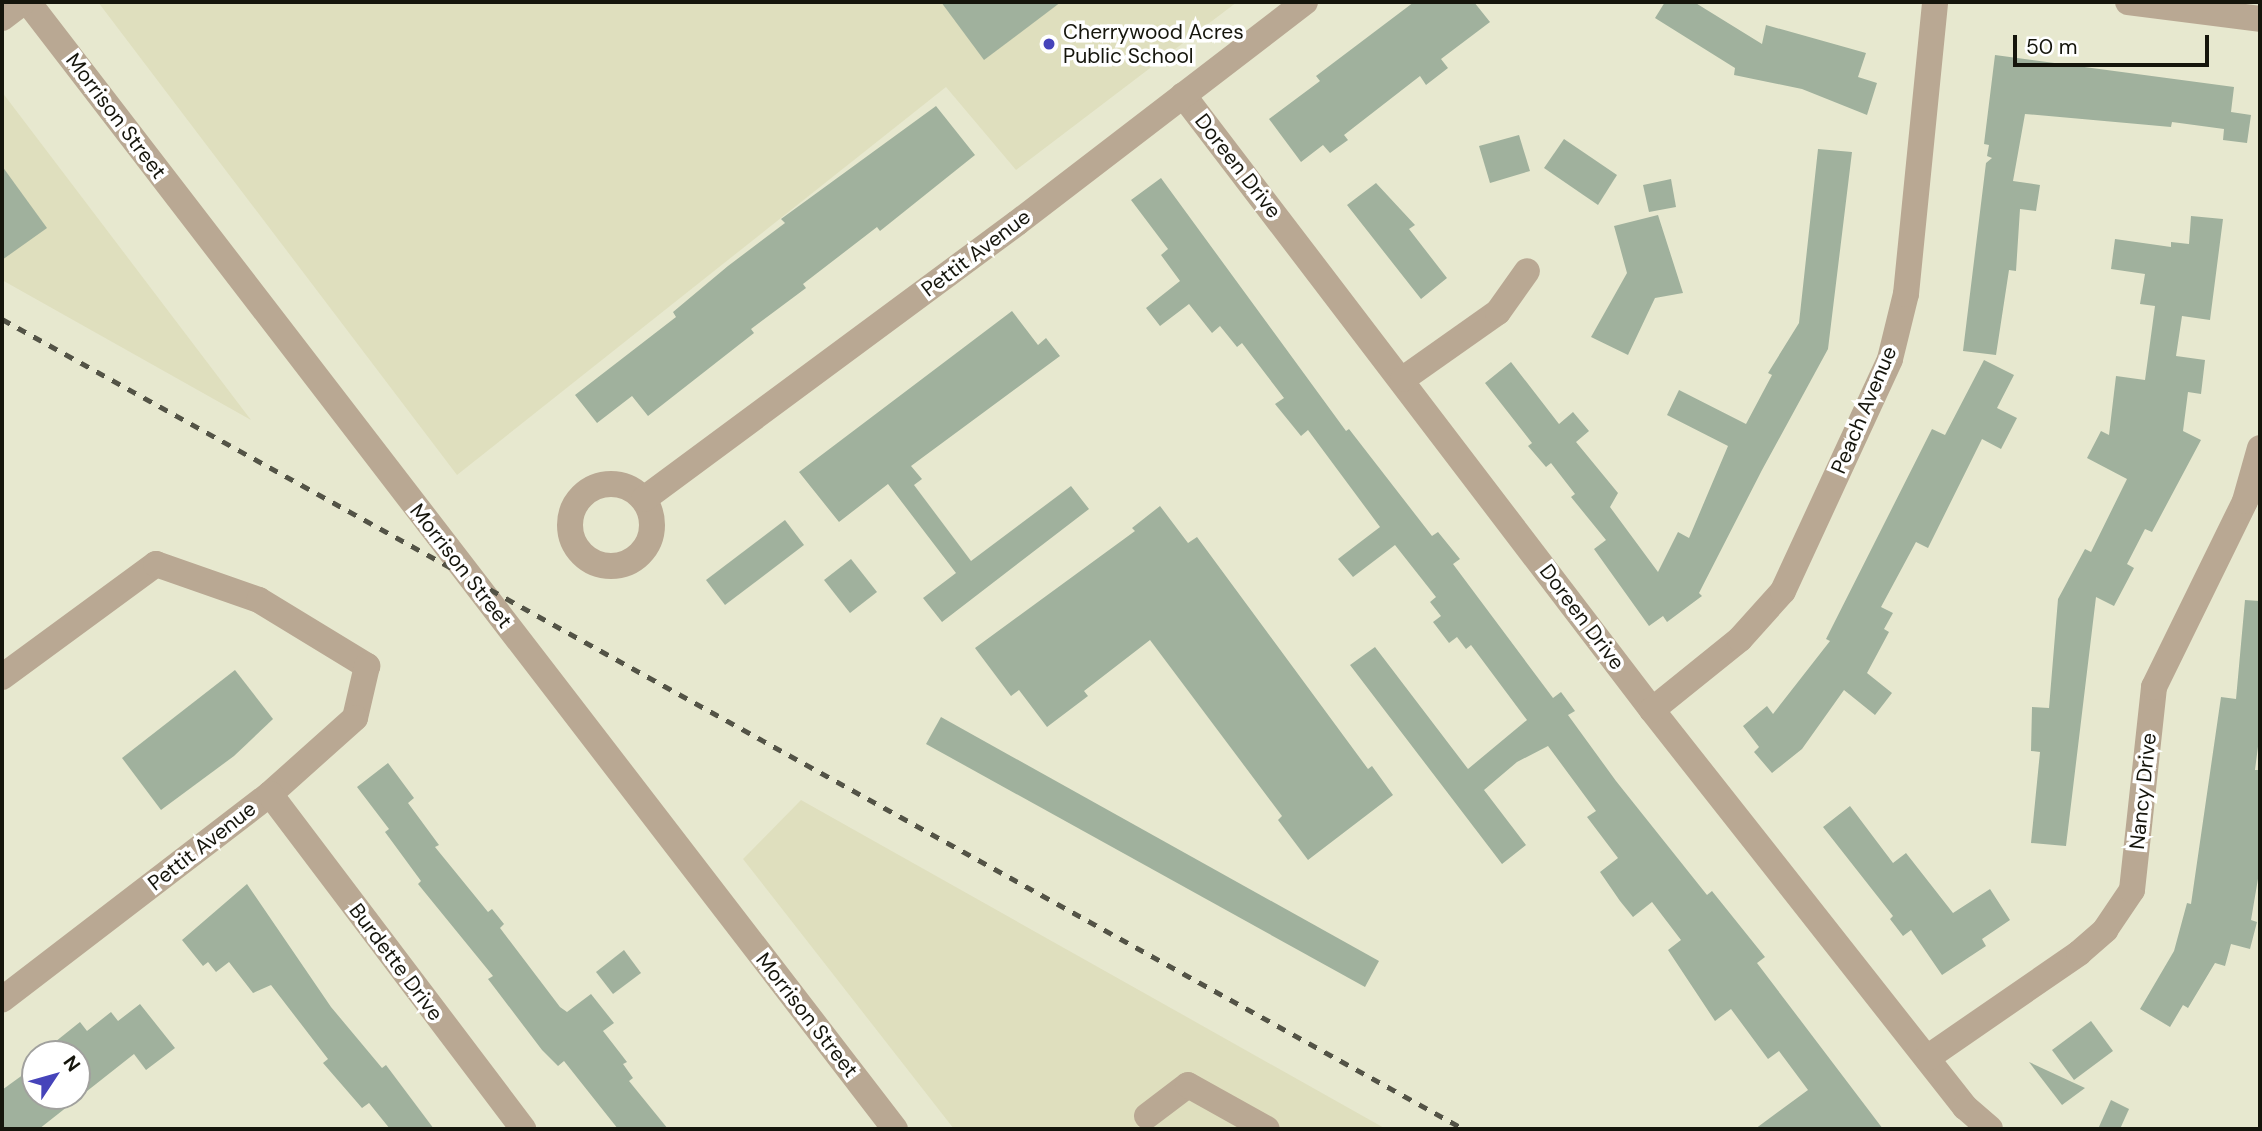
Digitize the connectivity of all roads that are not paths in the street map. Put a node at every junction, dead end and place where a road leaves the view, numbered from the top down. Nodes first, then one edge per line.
1 (25, 2) edge
2 (1305, 2) edge
3 (1935, 2) edge
4 (2128, 2) edge
5 (2, 18) edge
6 (2260, 19) edge
7 (1183, 96) junction
8 (1527, 271) dead end
9 (1403, 379) junction
10 (2260, 448) edge
11 (643, 499) dead end
12 (2253, 507) edge
13 (2, 677) edge
14 (1652, 710) junction
15 (270, 794) junction
16 (2, 1000) edge
17 (1927, 1058) junction
18 (1145, 1125) edge
19 (523, 1129) edge
20 (895, 1129) edge
21 (1267, 1129) edge
22 (1990, 1129) edge

1 - 5 street
1 - 20 street, Morrison Street
2 - 7 street, Pettit Avenue
3 - 14 street, Peach Avenue
4 - 6 street
7 - 9 street, Doreen Drive
7 - 11 street, Pettit Avenue
8 - 9 street
9 - 14 street, Doreen Drive
10 - 12 street, Nancy Drive
12 - 17 street, Nancy Drive
13 - 15 street, Pettit Avenue
14 - 17 street, Doreen Drive
15 - 16 street, Pettit Avenue
15 - 19 street, Burdette Drive
17 - 22 street, Doreen Drive
18 - 21 street

